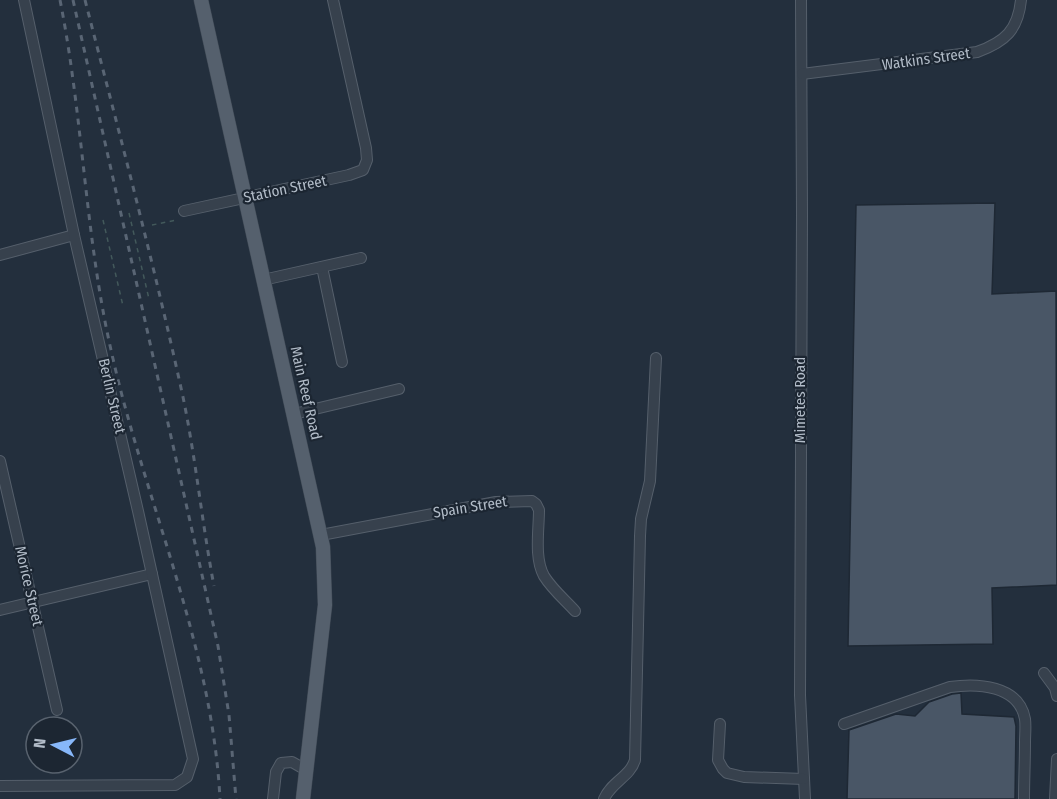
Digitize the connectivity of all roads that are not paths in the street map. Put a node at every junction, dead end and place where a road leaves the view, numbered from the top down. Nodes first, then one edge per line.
1 (24, 0) edge
2 (201, 0) edge
3 (333, 0) edge
4 (801, 0) edge
5 (1021, 0) edge
6 (802, 74) junction
7 (245, 198) junction
8 (184, 211) road end
9 (74, 235) junction
10 (0, 255) edge
11 (361, 258) dead end
12 (322, 267) junction
13 (263, 280) junction
14 (656, 358) dead end
15 (342, 362) dead end
16 (399, 389) dead end
17 (294, 414) junction
18 (0, 461) edge
19 (321, 535) junction
20 (152, 574) junction
21 (33, 603) junction
22 (0, 610) edge
23 (575, 611) dead end
24 (1044, 673) dead end
25 (1057, 696) edge
26 (57, 710) dead end
27 (720, 724) dead end
28 (844, 724) dead end
29 (1057, 759) edge
30 (306, 770) junction
31 (804, 779) junction
32 (0, 786) edge
33 (273, 799) edge
34 (303, 799) edge
35 (604, 799) edge
36 (806, 799) edge
37 (1024, 799) edge
38 (1054, 799) edge

1 - 9 street, Berlin Street
2 - 7 main road, Main Reef Road
3 - 7 street, Station Street
4 - 6 street, Mimetes Road
5 - 6 street, Watkins Street
6 - 31 street, Mimetes Road
7 - 8 street, Station Street
7 - 13 main road, Main Reef Road
9 - 10 street
9 - 20 street, Berlin Street
11 - 12 street
12 - 13 street
12 - 15 street
13 - 17 main road, Main Reef Road
14 - 35 street
16 - 17 street
17 - 19 main road, Main Reef Road
18 - 21 street, Morice Street
19 - 23 street, Spain Street
19 - 30 main road, Main Reef Road
20 - 21 street
20 - 32 street, Berlin Street
21 - 22 street
21 - 26 street, Morice Street
24 - 25 street
27 - 31 street
28 - 37 street
29 - 38 street
30 - 33 street
30 - 34 main road, Main Reef Road
31 - 36 street, Mimetes Road

